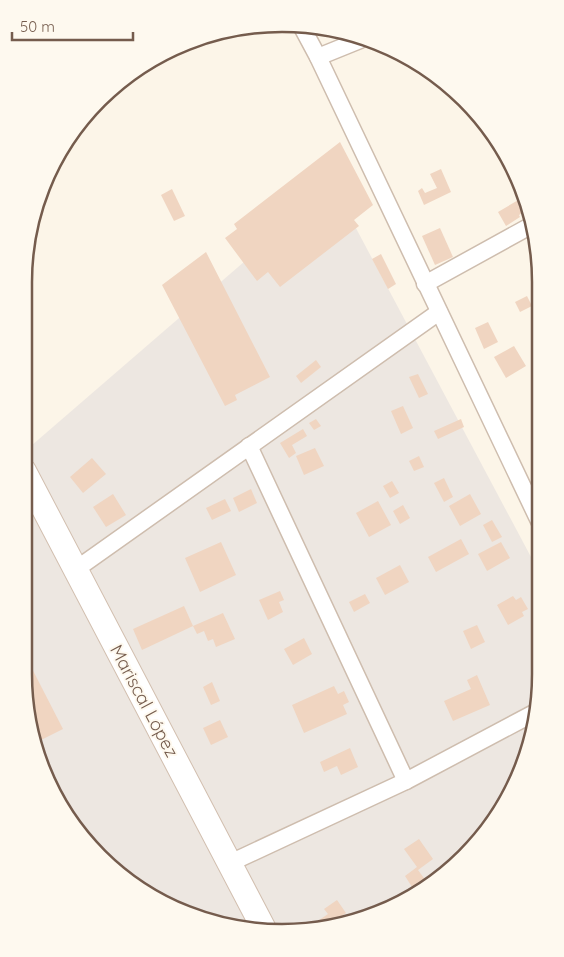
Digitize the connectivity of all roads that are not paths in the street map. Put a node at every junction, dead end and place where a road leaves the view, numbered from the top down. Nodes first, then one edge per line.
1 (306, 34) edge
2 (353, 43) edge
3 (318, 57) junction
4 (526, 228) edge
5 (425, 284) junction
6 (438, 312) junction
7 (249, 446) junction
8 (32, 487) edge
9 (532, 506) edge
10 (75, 570) junction
11 (528, 716) edge
12 (406, 781) junction
13 (230, 863) junction
14 (261, 923) edge

1 - 3 street
2 - 3 street
3 - 5 street
4 - 5 street
5 - 6 street
6 - 7 street
6 - 9 street
7 - 10 street
7 - 12 street
8 - 10 street, Mariscal López
10 - 13 street, Mariscal López
11 - 12 street
12 - 13 street
13 - 14 street, Mariscal López

